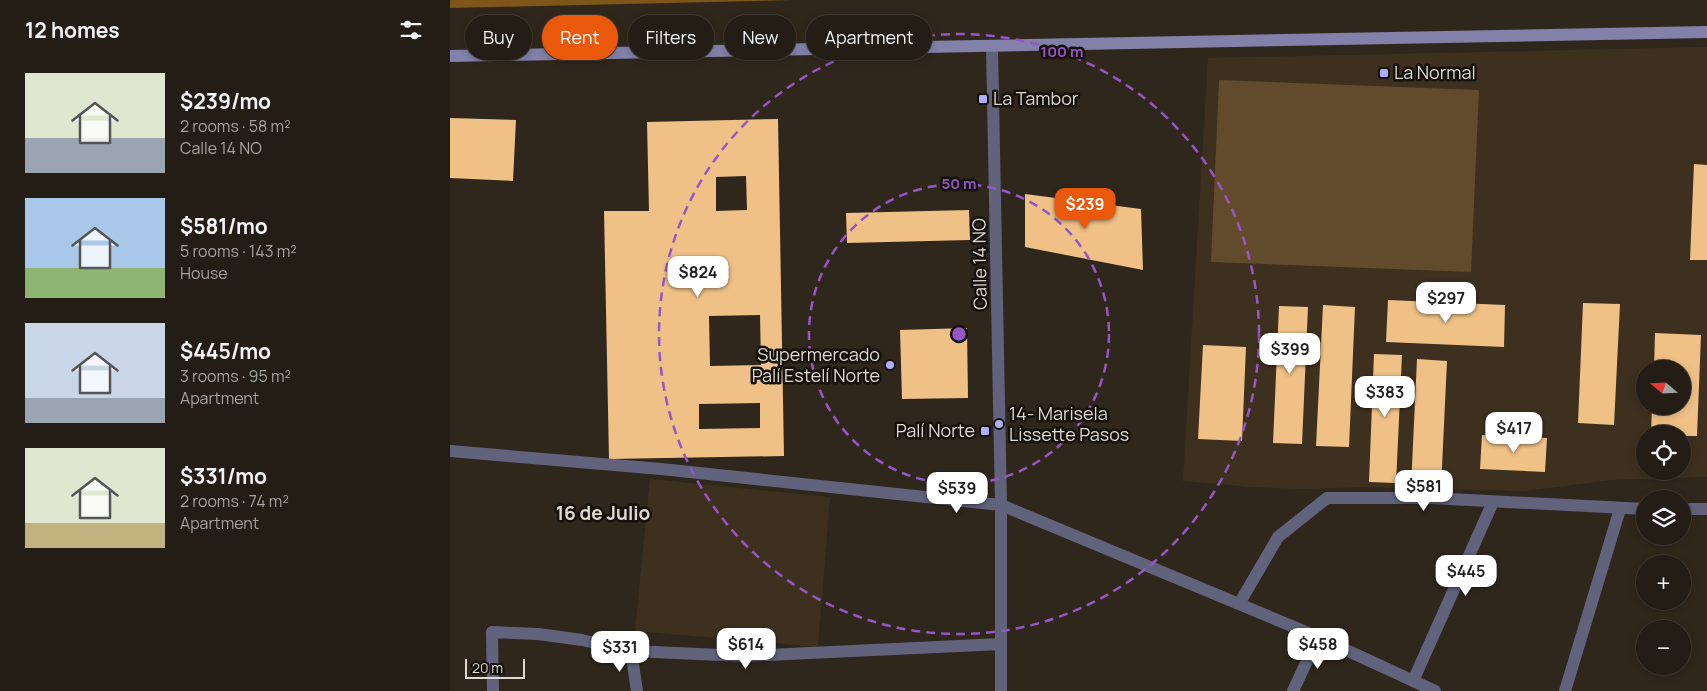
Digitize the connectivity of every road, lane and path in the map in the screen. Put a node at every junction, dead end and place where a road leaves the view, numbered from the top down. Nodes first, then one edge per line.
1 (1707, 32) edge
2 (992, 47) junction
3 (450, 56) edge
4 (450, 451) edge
5 (1493, 502) junction
6 (1001, 505) junction
7 (1620, 509) junction
8 (1636, 509) edge
9 (1691, 509) edge
10 (1707, 509) edge
11 (1239, 604) junction
12 (1318, 637) junction
13 (1001, 644) junction
14 (631, 651) junction
15 (1413, 680) junction
16 (493, 691) edge
17 (637, 691) edge
18 (1001, 691) edge
19 (1293, 691) edge
20 (1435, 691) edge
21 (1565, 691) edge

1 - 2 street
2 - 3 street
2 - 6 street, Calle 14 NO
4 - 6 street
5 - 7 street
5 - 11 street
5 - 15 street
6 - 11 street
6 - 13 street, Calle 14 NO
7 - 8 street
7 - 21 street
9 - 10 street
11 - 12 street
12 - 15 street
12 - 19 street
13 - 14 street
13 - 18 street, Calle 14 NO
14 - 16 street
14 - 17 street
15 - 20 street

